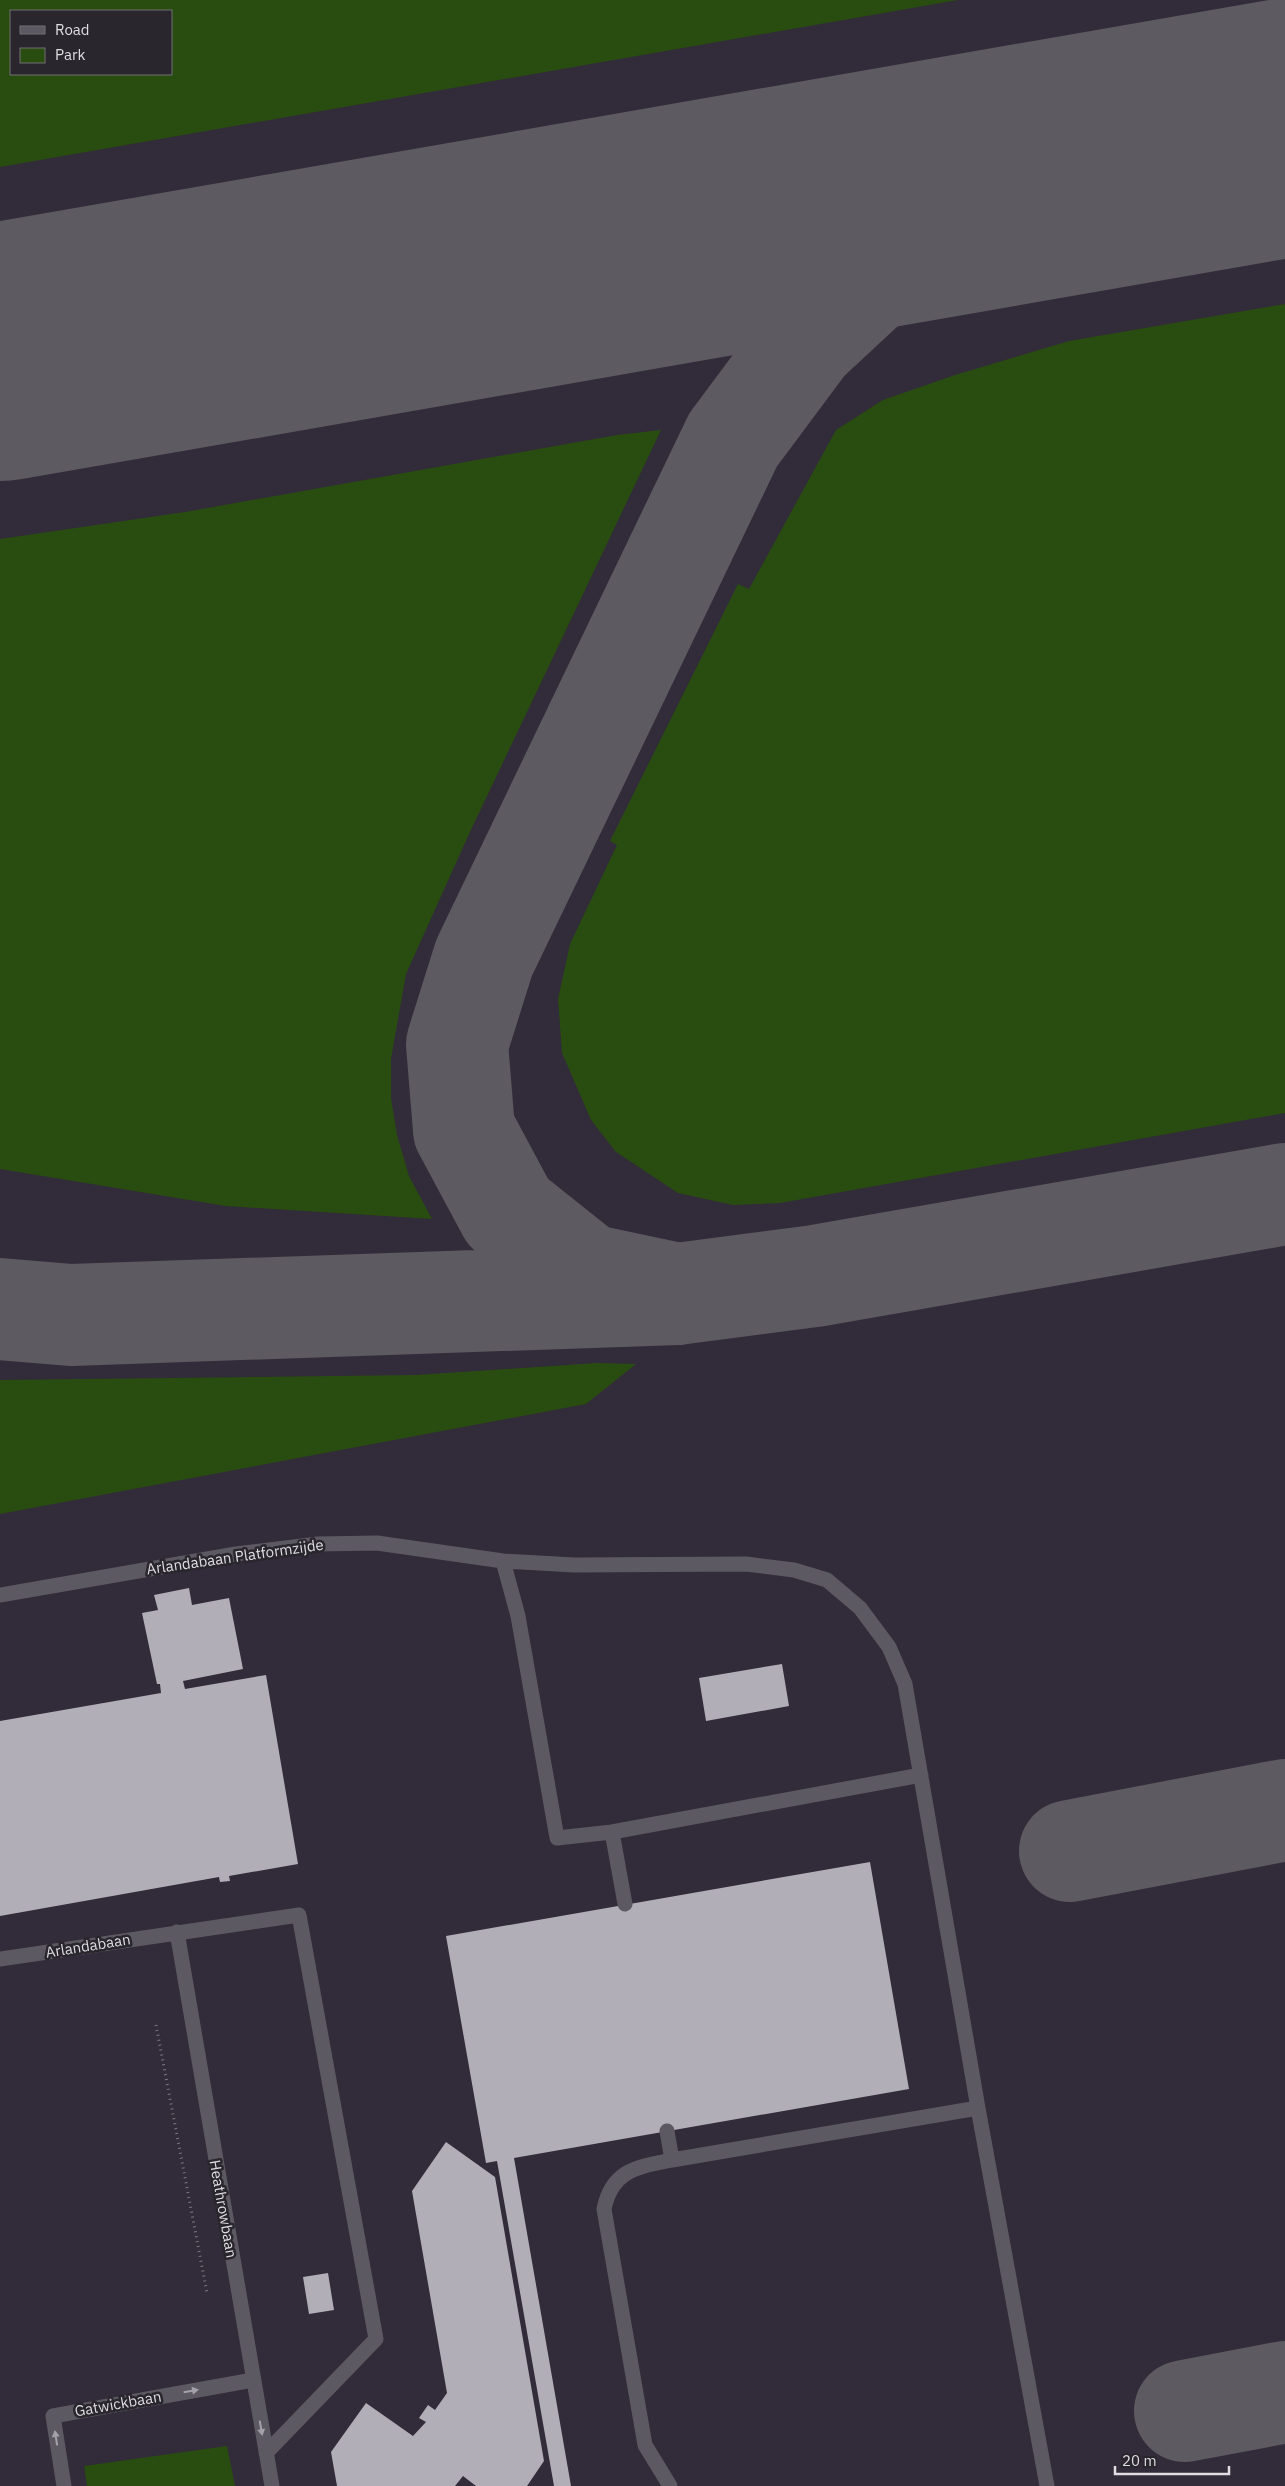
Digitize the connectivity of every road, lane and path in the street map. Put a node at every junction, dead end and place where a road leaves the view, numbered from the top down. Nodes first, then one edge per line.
1 (503, 1561) junction
2 (0, 1595) edge
3 (921, 1775) junction
4 (612, 1832) junction
5 (625, 1904) dead end
6 (177, 1932) junction
7 (0, 1960) edge
8 (156, 2025) dead end
9 (978, 2108) junction
10 (666, 2131) dead end
11 (672, 2160) junction
12 (207, 2293) dead end
13 (253, 2380) junction
14 (266, 2453) junction
15 (64, 2486) edge
16 (272, 2486) edge
17 (670, 2486) edge
18 (1047, 2486) edge

1 - 2 street, Arlandabaan Platformzijde
1 - 3 street, Arlandabaan Platformzijde
1 - 4 street
3 - 4 street
3 - 9 street, Arlandabaan Platformzijde
4 - 5 street
6 - 7 street, Arlandabaan
6 - 13 street, Heathrowbaan
6 - 14 street, Arlandabaan
8 - 12 path
9 - 11 street
9 - 18 street, Arlandabaan Platformzijde
10 - 11 street
11 - 17 street
13 -> 14 street, Heathrowbaan
15 -> 13 street, Gatwickbaan
14 - 16 street, Heathrowbaan

